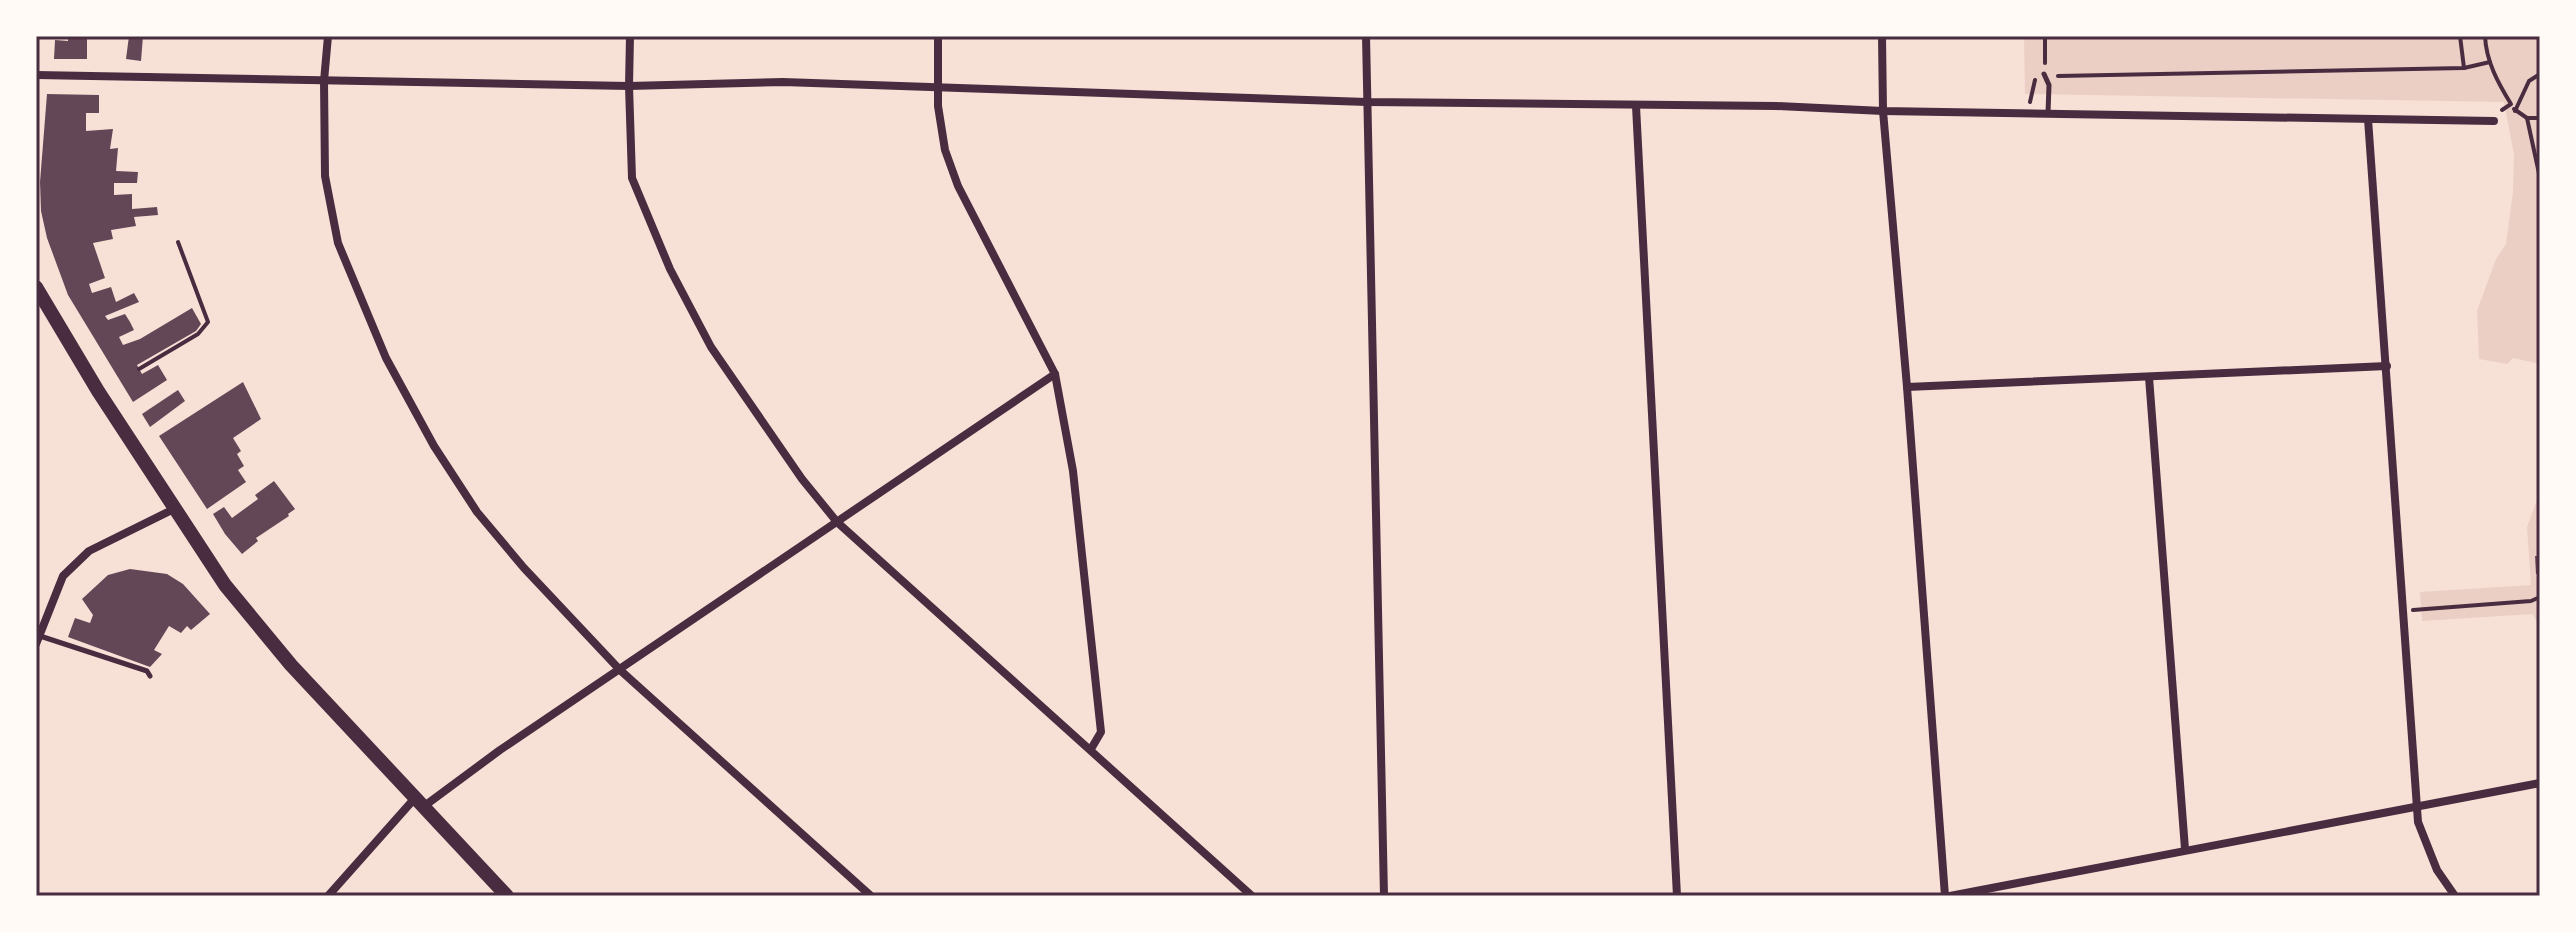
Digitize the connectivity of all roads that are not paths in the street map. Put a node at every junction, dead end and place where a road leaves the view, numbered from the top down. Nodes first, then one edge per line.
1 (328, 36) edge
2 (630, 36) edge
3 (938, 36) edge
4 (1366, 36) edge
5 (1882, 36) edge
6 (2044, 74) road end
7 (36, 75) edge
8 (324, 81) junction
9 (629, 86) junction
10 (938, 90) junction
11 (1367, 102) junction
12 (1636, 106) junction
13 (1883, 111) junction
14 (2048, 114) junction
15 (2368, 119) junction
16 (2494, 121) road end
17 (36, 287) edge
18 (40, 304) edge
19 (2387, 366) junction
20 (1055, 374) junction
21 (2149, 377) junction
22 (1907, 387) junction
23 (174, 509) junction
24 (837, 522) junction
25 (38, 640) edge
26 (620, 670) junction
27 (150, 676) dead end
28 (1091, 749) junction
29 (2540, 783) edge
30 (419, 802) junction
31 (2418, 807) junction
32 (2185, 849) junction
33 (328, 896) edge
34 (507, 896) edge
35 (871, 896) edge
36 (1252, 896) edge
37 (1384, 896) edge
38 (1677, 896) edge
39 (1947, 896) edge
40 (2455, 896) edge

1 - 8 street
2 - 9 street
3 - 10 street
4 - 11 street
5 - 13 street
6 - 14 lane
7 - 8 street
8 - 9 street
8 - 26 street
9 - 10 street
9 - 24 street
10 - 11 street
10 - 20 street
11 - 12 street
11 - 37 street
12 - 13 street
12 - 38 street
13 - 14 street
13 - 22 street
14 - 15 street
15 - 16 street
15 - 19 street
17 - 18 street
18 - 23 street
19 - 21 street
19 - 31 street
20 - 24 street
20 - 28 street
21 - 22 street
21 - 32 street
22 - 39 street
23 - 25 street
23 - 30 street
24 - 26 street
24 - 28 street
25 - 27 lane
26 - 30 street
26 - 35 street
28 - 36 street
29 - 31 street
30 - 33 street
30 - 34 street
31 - 32 street
31 - 40 street
32 - 39 street

